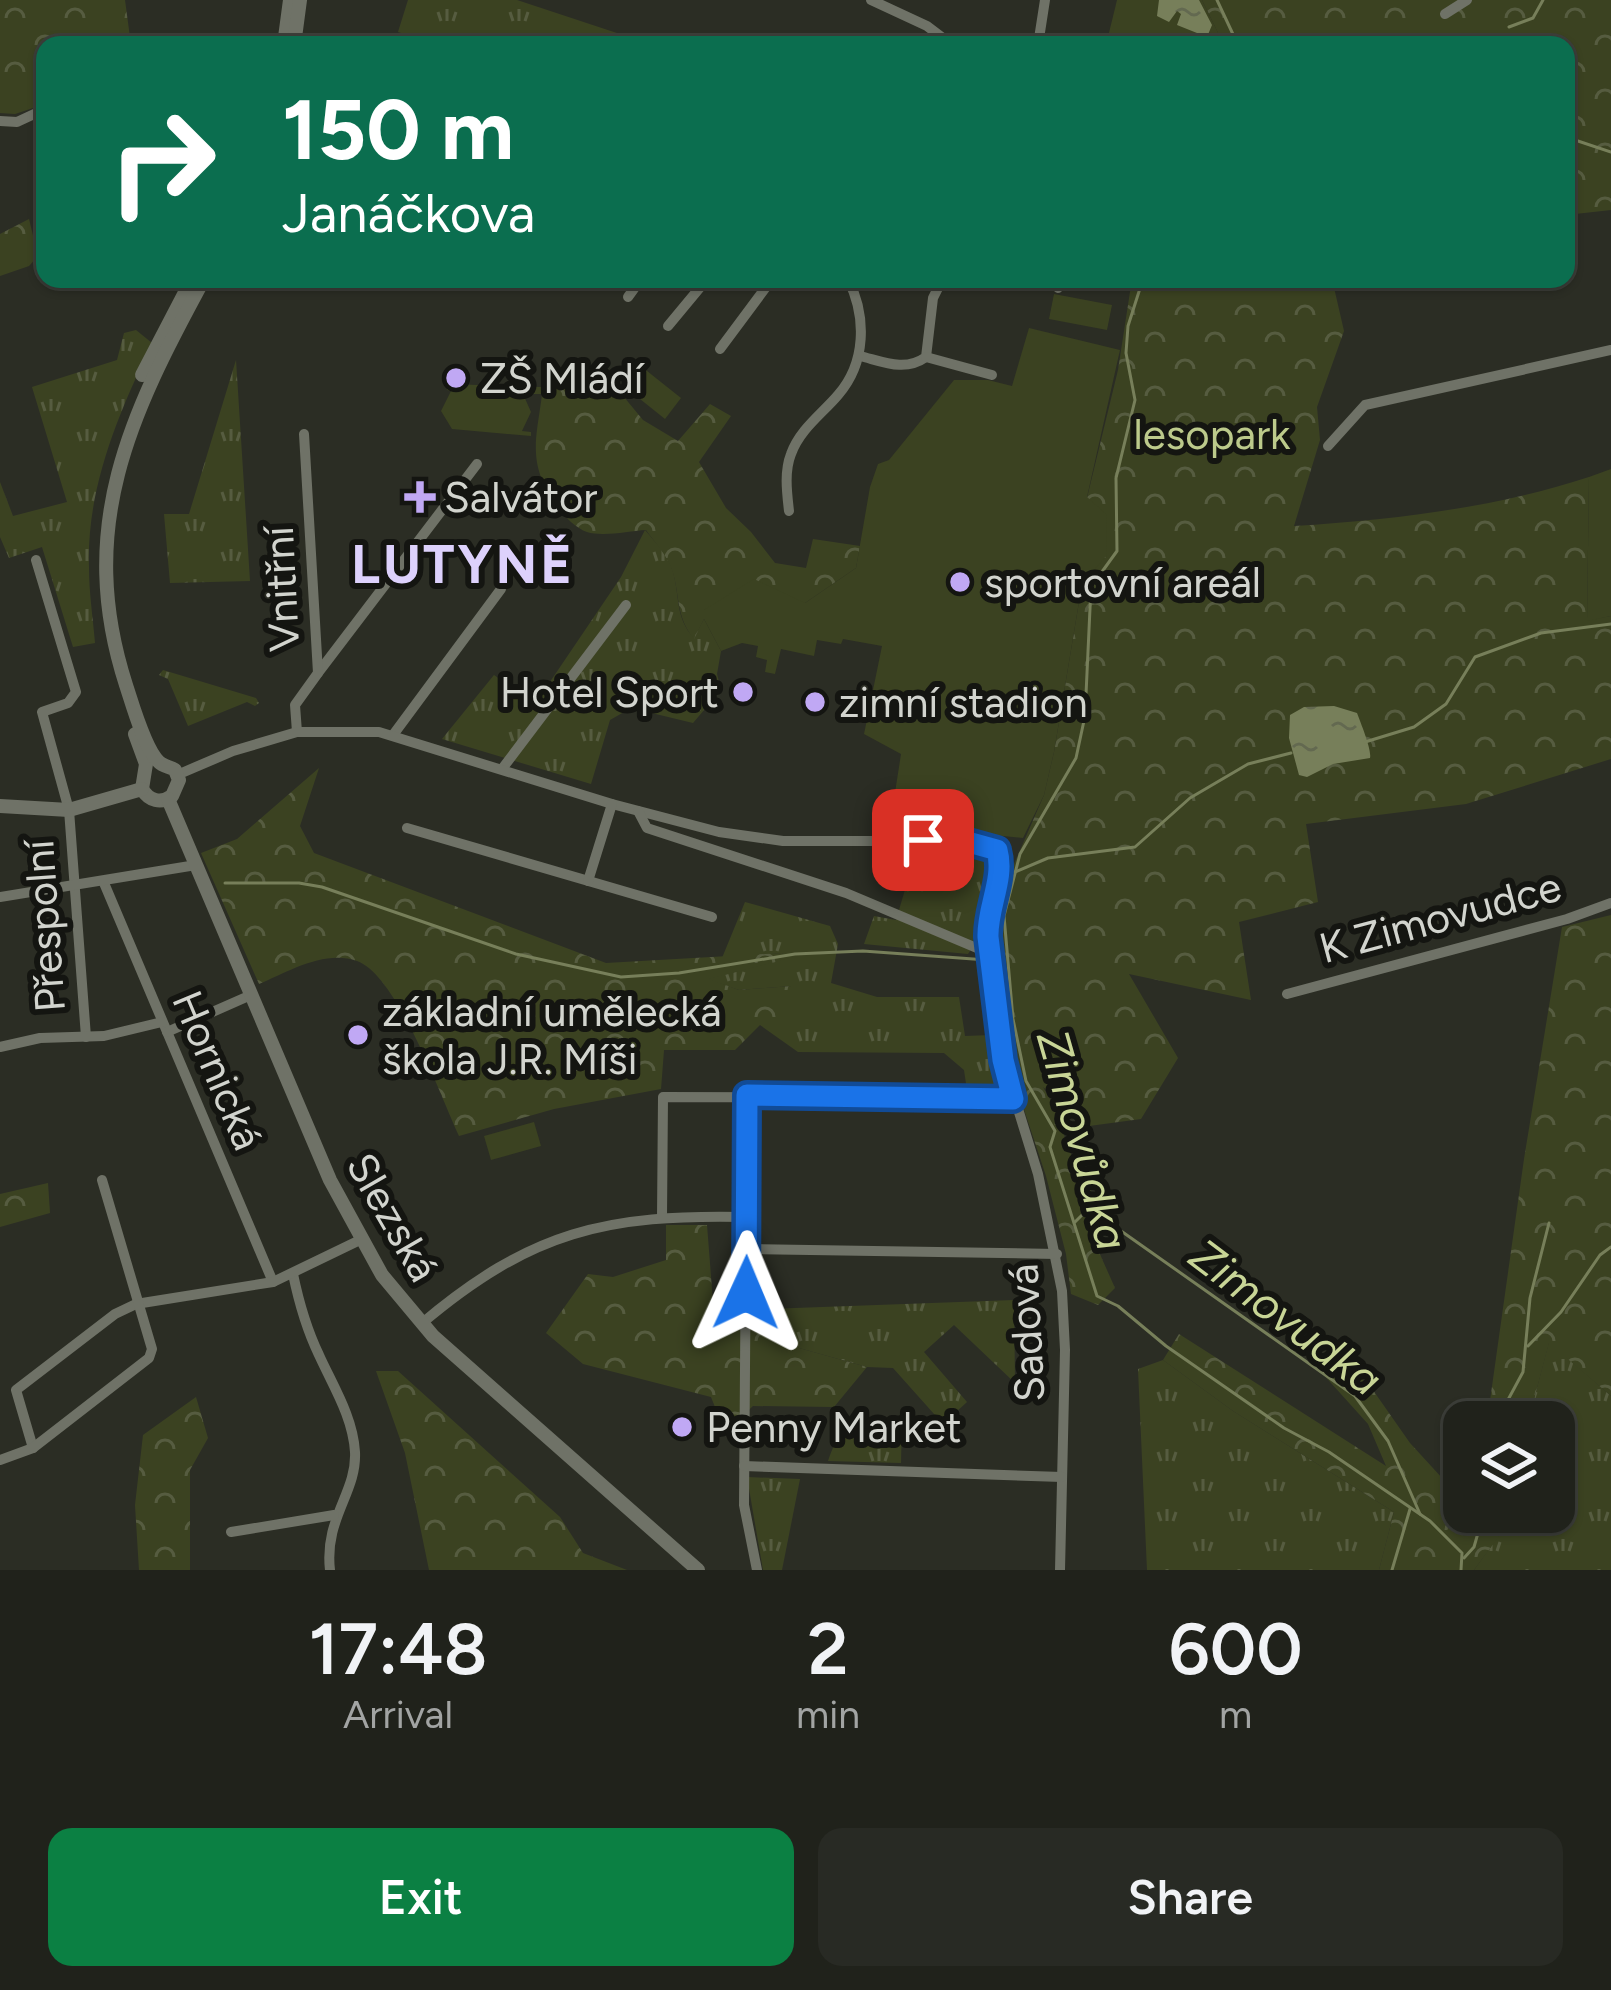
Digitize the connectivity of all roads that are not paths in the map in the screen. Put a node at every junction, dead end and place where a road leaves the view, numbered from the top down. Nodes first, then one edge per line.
1 (290, 0) edge
2 (300, 0) edge
3 (871, 0) edge
4 (1045, 0) edge
5 (1467, 0) edge
6 (887, 2) edge
7 (1445, 14) dead end
8 (285, 36) edge
9 (295, 36) edge
10 (940, 36) edge
11 (1039, 36) edge
12 (36, 113) edge
13 (0, 121) edge
14 (189, 288) edge
15 (199, 288) edge
16 (634, 288) edge
17 (700, 288) edge
18 (765, 288) edge
19 (852, 288) edge
20 (938, 288) dead end
21 (628, 297) dead end
22 (668, 326) dead end
23 (720, 349) dead end
24 (1611, 350) edge
25 (860, 356) junction
26 (926, 357) junction
27 (992, 375) dead end
28 (304, 434) dead end
29 (1328, 446) dead end
30 (477, 464) dead end
31 (789, 511) dead end
32 (36, 560) dead end
33 (501, 589) dead end
34 (626, 605) dead end
35 (318, 673) junction
36 (296, 732) junction
37 (393, 735) junction
38 (153, 766) junction
39 (502, 769) junction
40 (177, 775) junction
41 (142, 789) junction
42 (168, 800) junction
43 (612, 804) junction
44 (0, 806) edge
45 (69, 810) junction
46 (638, 811) junction
47 (406, 828) dead end
48 (196, 865) junction
49 (588, 881) junction
50 (104, 883) junction
51 (75, 886) junction
52 (0, 897) edge
53 (1611, 903) edge
54 (712, 917) dead end
55 (991, 954) junction
56 (1287, 994) dead end
57 (251, 995) junction
58 (164, 1027) junction
59 (86, 1037) junction
60 (0, 1047) edge
61 (747, 1095) junction
62 (1013, 1099) junction
63 (102, 1180) dead end
64 (662, 1216) junction
65 (747, 1217) junction
66 (360, 1240) junction
67 (747, 1249) junction
68 (1057, 1255) junction
69 (293, 1274) junction
70 (272, 1282) junction
71 (136, 1304) junction
72 (421, 1324) junction
73 (33, 1448) junction
74 (0, 1460) edge
75 (744, 1466) junction
76 (1062, 1478) junction
77 (334, 1515) junction
78 (231, 1532) dead end
79 (330, 1570) edge
80 (698, 1570) edge
81 (757, 1570) edge
82 (1060, 1570) edge

1 - 8 street
2 - 9 street
3 - 6 street
4 - 11 street
5 - 7 street
6 - 10 street
12 - 13 street
14 - 38 street
15 - 38 street
16 - 21 street
17 - 22 street
18 - 23 street
19 - 25 street
20 - 26 street
24 - 29 street
25 - 26 street
25 - 31 street
26 - 27 street
28 - 35 street, Vnitřní
30 - 35 street
32 - 45 street, Přespolní
33 - 37 street
34 - 39 street
35 - 36 street, Vnitřní
36 - 37 street
36 - 40 street
37 - 39 street
38 - 40 street
38 - 41 street
39 - 43 street
40 - 42 street
41 - 42 street
41 - 45 street
42 - 48 street, Slezská
43 - 46 street
43 - 49 street
44 - 45 street
45 - 51 street, Přespolní
46 - 55 street
46 - 55 street, Sadová
47 - 49 street
48 - 50 street
48 - 57 street, Slezská
49 - 54 street
50 - 51 street
50 - 58 street, Hornická
51 - 52 street
51 - 59 street, Přespolní
53 - 56 street, K Zimovudce
55 - 62 street, Sadová
57 - 58 street, Přespolní
57 - 66 street, Slezská
58 - 59 street, Přespolní
58 - 70 street, Hornická
59 - 60 street, Přespolní
61 - 62 street
61 - 64 street
61 - 65 street
62 - 68 street, Sadová
63 - 71 street
64 - 65 street
64 - 72 street
65 - 67 street
66 - 69 street
66 - 72 street, Slezská
67 - 68 street
67 - 75 street
68 - 76 street, Sadová
69 - 70 street
69 - 77 street
70 - 71 street
71 - 73 street
71 - 73 street
72 - 80 street, Slezská
73 - 74 street
75 - 76 street
75 - 81 street
76 - 82 street, Sadová
77 - 78 street
77 - 79 street

